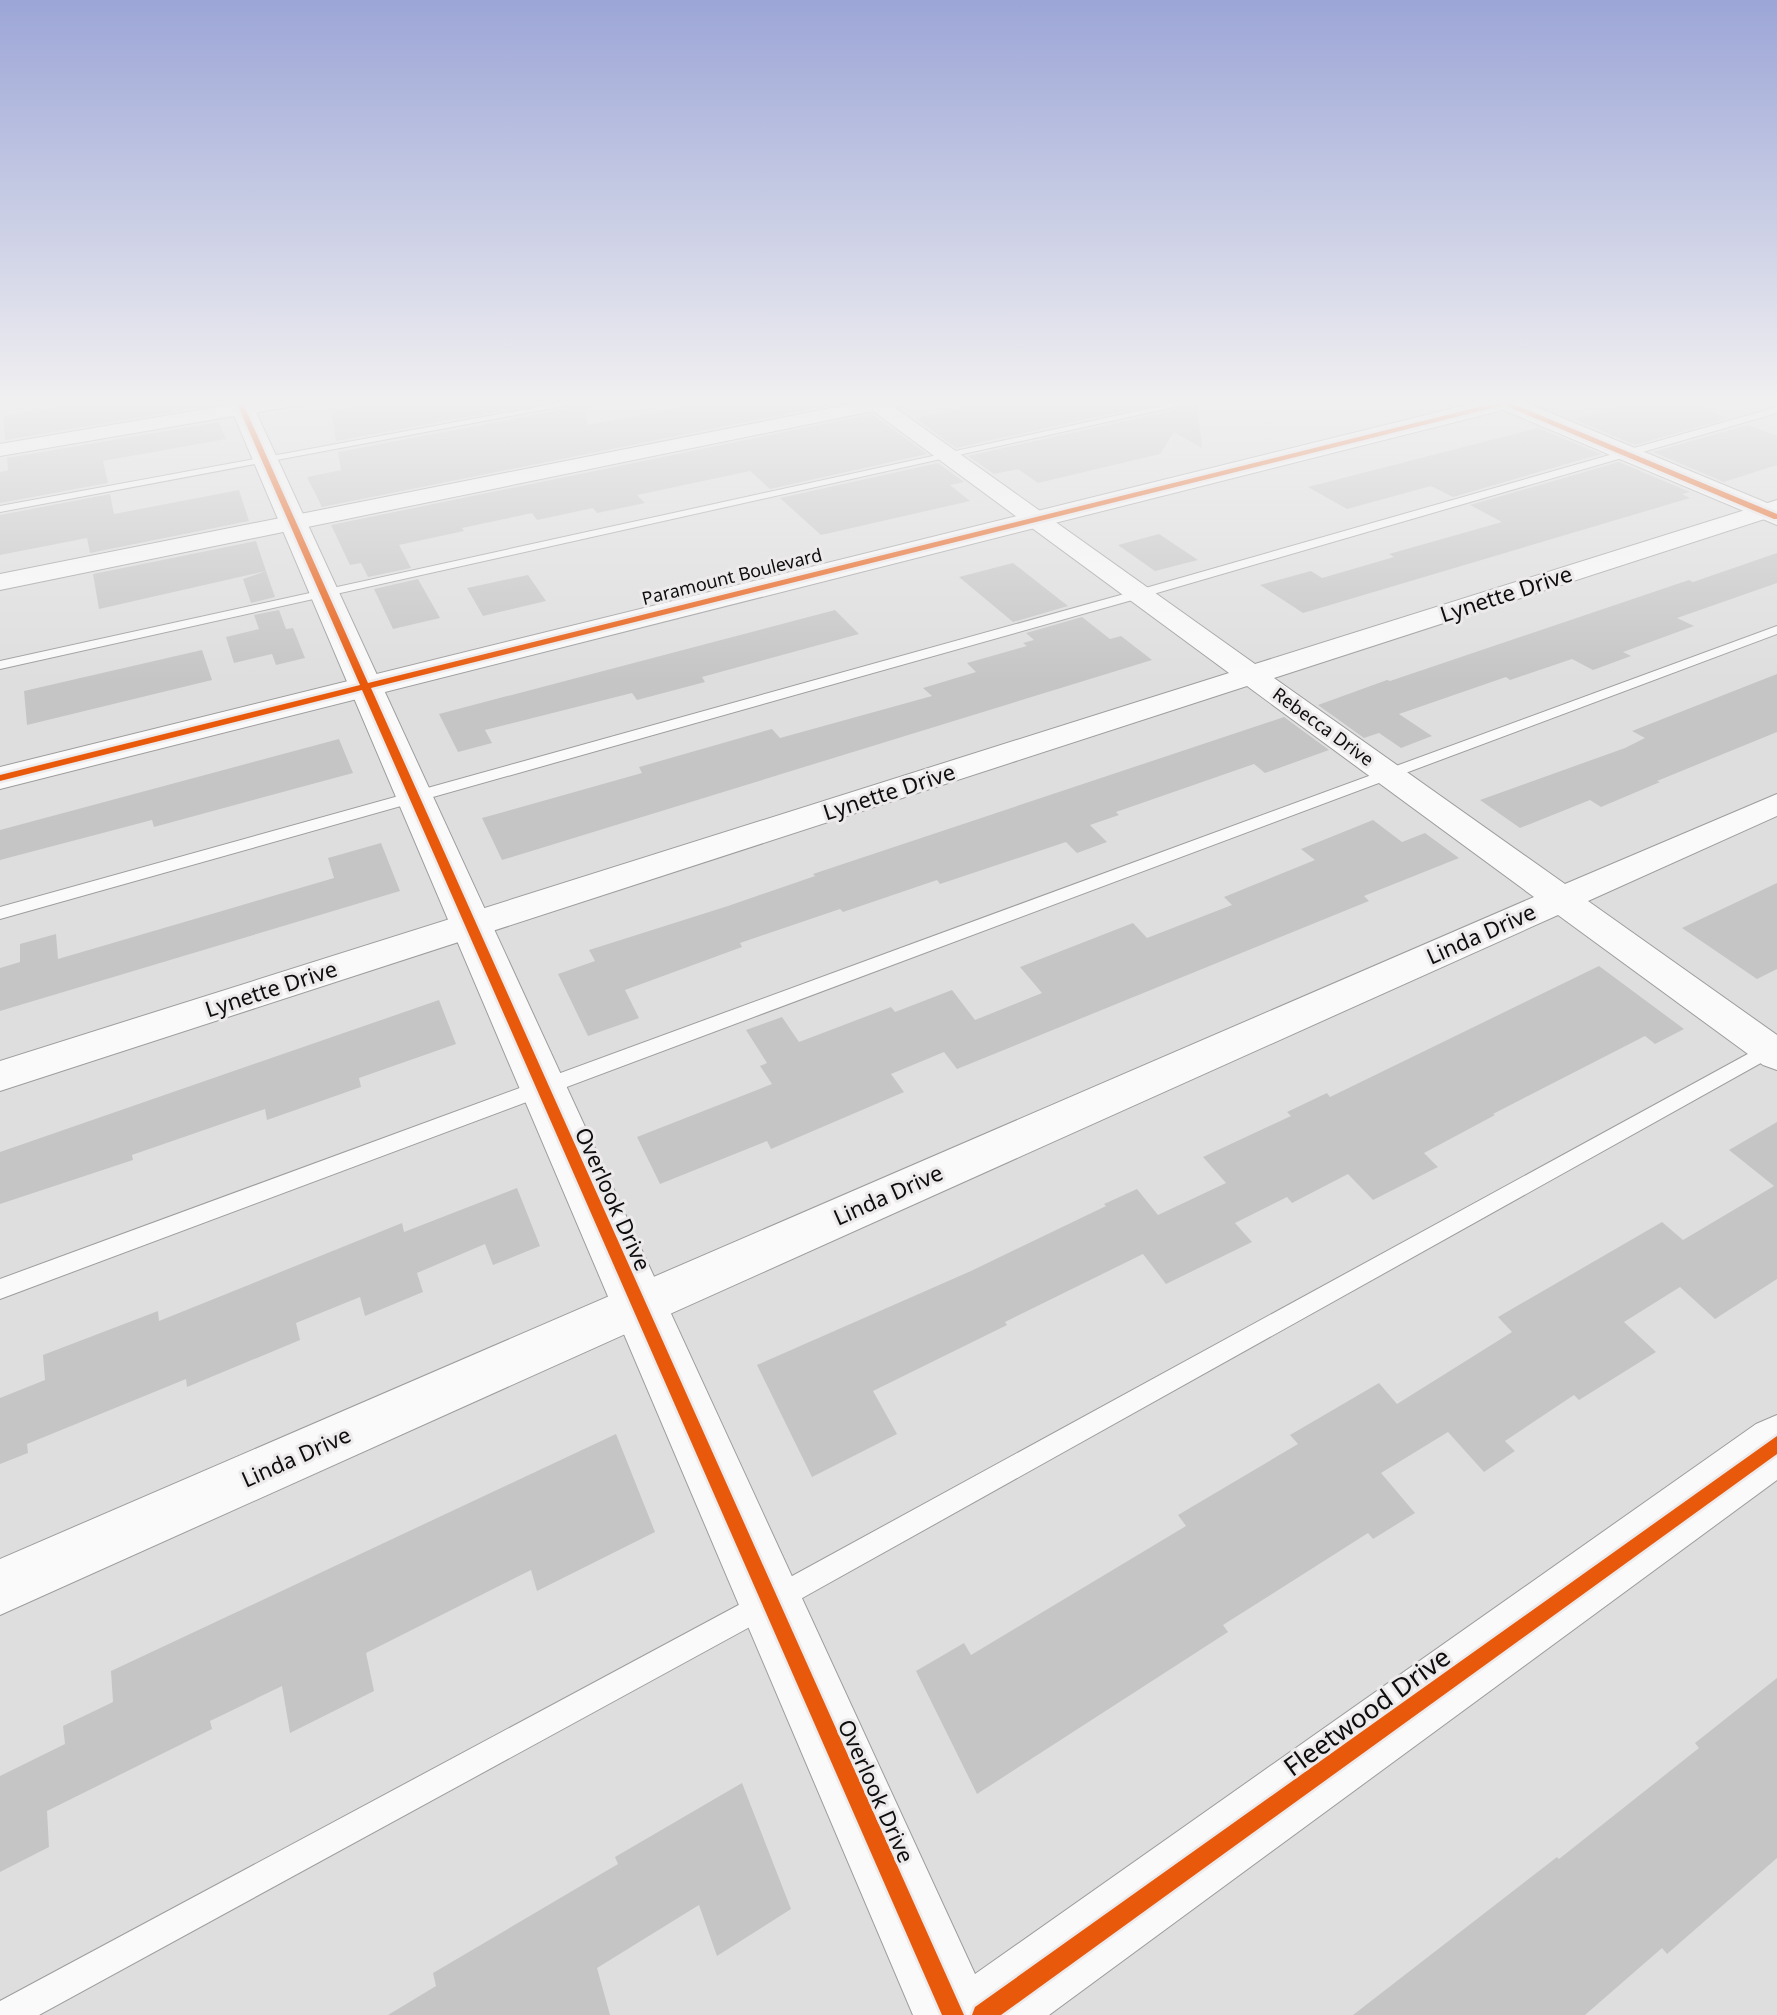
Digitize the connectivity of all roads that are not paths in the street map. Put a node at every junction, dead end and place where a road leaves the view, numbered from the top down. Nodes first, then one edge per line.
1 (88, 493) edge
2 (278, 493) edge
3 (440, 493) edge
4 (776, 493) edge
5 (1000, 493) edge
6 (1143, 493) edge
7 (1492, 493) edge
8 (1728, 493) edge
9 (0, 509) edge
10 (1773, 511) edge
11 (1037, 520) junction
12 (291, 524) junction
13 (0, 582) edge
14 (323, 594) junction
15 (1139, 594) junction
16 (1777, 630) edge
17 (0, 665) edge
18 (1252, 676) junction
19 (364, 688) junction
20 (1389, 774) junction
21 (0, 778) edge
22 (413, 797) junction
23 (1777, 804) edge
24 (1561, 898) junction
25 (0, 913) edge
26 (470, 925) junction
27 (1774, 1050) edge
28 (0, 1076) edge
29 (543, 1090) junction
30 (0, 1289) edge
31 (638, 1305) junction
32 (1777, 1444) edge
33 (0, 1587) edge
34 (770, 1602) junction
35 (7, 2015) edge
36 (953, 2015) edge
37 (983, 2015) edge

1 - 9 lane
2 - 12 street, Overlook Drive
3 - 12 street
4 - 14 lane
5 - 11 street, Rebecca Drive
6 - 11 street, Paramount Boulevard
7 - 15 lane
8 - 10 street
10 - 18 street, Lynette Drive
11 - 15 street, Rebecca Drive
11 - 19 street, Paramount Boulevard
12 - 13 street
12 - 14 street, Overlook Drive
14 - 17 lane
14 - 19 street, Overlook Drive
15 - 18 street, Rebecca Drive
15 - 22 lane
16 - 20 lane
18 - 20 street, Rebecca Drive
18 - 26 street, Lynette Drive
19 - 21 street, Paramount Boulevard
19 - 22 street, Overlook Drive
20 - 24 street, Rebecca Drive
20 - 29 lane
22 - 25 lane
22 - 26 street, Overlook Drive
23 - 24 street, Linda Drive
24 - 27 street, Rebecca Drive
24 - 31 street, Linda Drive
26 - 28 street, Lynette Drive
26 - 29 street, Overlook Drive
27 - 34 lane
29 - 30 lane
29 - 31 street, Overlook Drive
31 - 33 street, Linda Drive
31 - 34 street, Overlook Drive
32 - 37 street, Fleetwood Drive
34 - 35 lane
34 - 36 street, Overlook Drive

